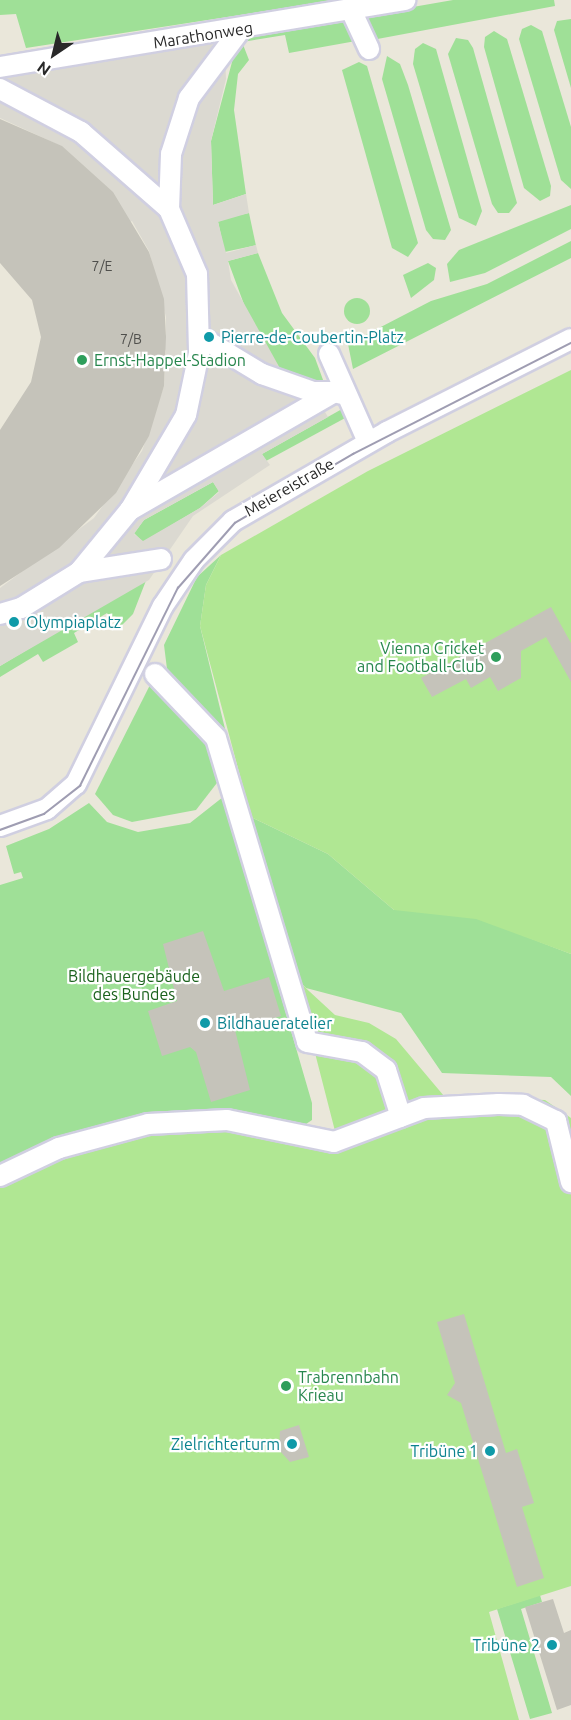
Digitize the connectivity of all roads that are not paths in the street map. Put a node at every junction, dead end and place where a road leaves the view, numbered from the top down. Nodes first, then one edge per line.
1 (406, 0) edge
2 (351, 10) junction
3 (240, 30) junction
4 (369, 49) dead end
5 (0, 67) edge
6 (0, 88) edge
7 (169, 209) junction
8 (199, 336) junction
9 (571, 339) edge
10 (329, 354) dead end
11 (340, 394) junction
12 (368, 442) junction
13 (130, 510) junction
14 (161, 559) dead end
15 (79, 572) junction
16 (21, 608) junction
17 (0, 614) edge
18 (0, 626) edge
19 (155, 674) dead end
20 (0, 826) edge
21 (401, 1117) junction
22 (0, 1176) edge
23 (571, 1182) edge

1 - 2 street, Marathonweg
2 - 3 street, Marathonweg
2 - 4 street
3 - 5 street, Marathonweg
3 - 7 street
6 - 7 street
7 - 8 street
8 - 11 street
8 - 13 street
9 - 12 street, Meiereistraße
10 - 11 street
11 - 12 street
11 - 13 street
12 - 20 street, Meiereistraße
13 - 15 street
14 - 15 street
15 - 16 street
16 - 17 street
16 - 18 street
19 - 21 street
21 - 22 street
21 - 23 street

